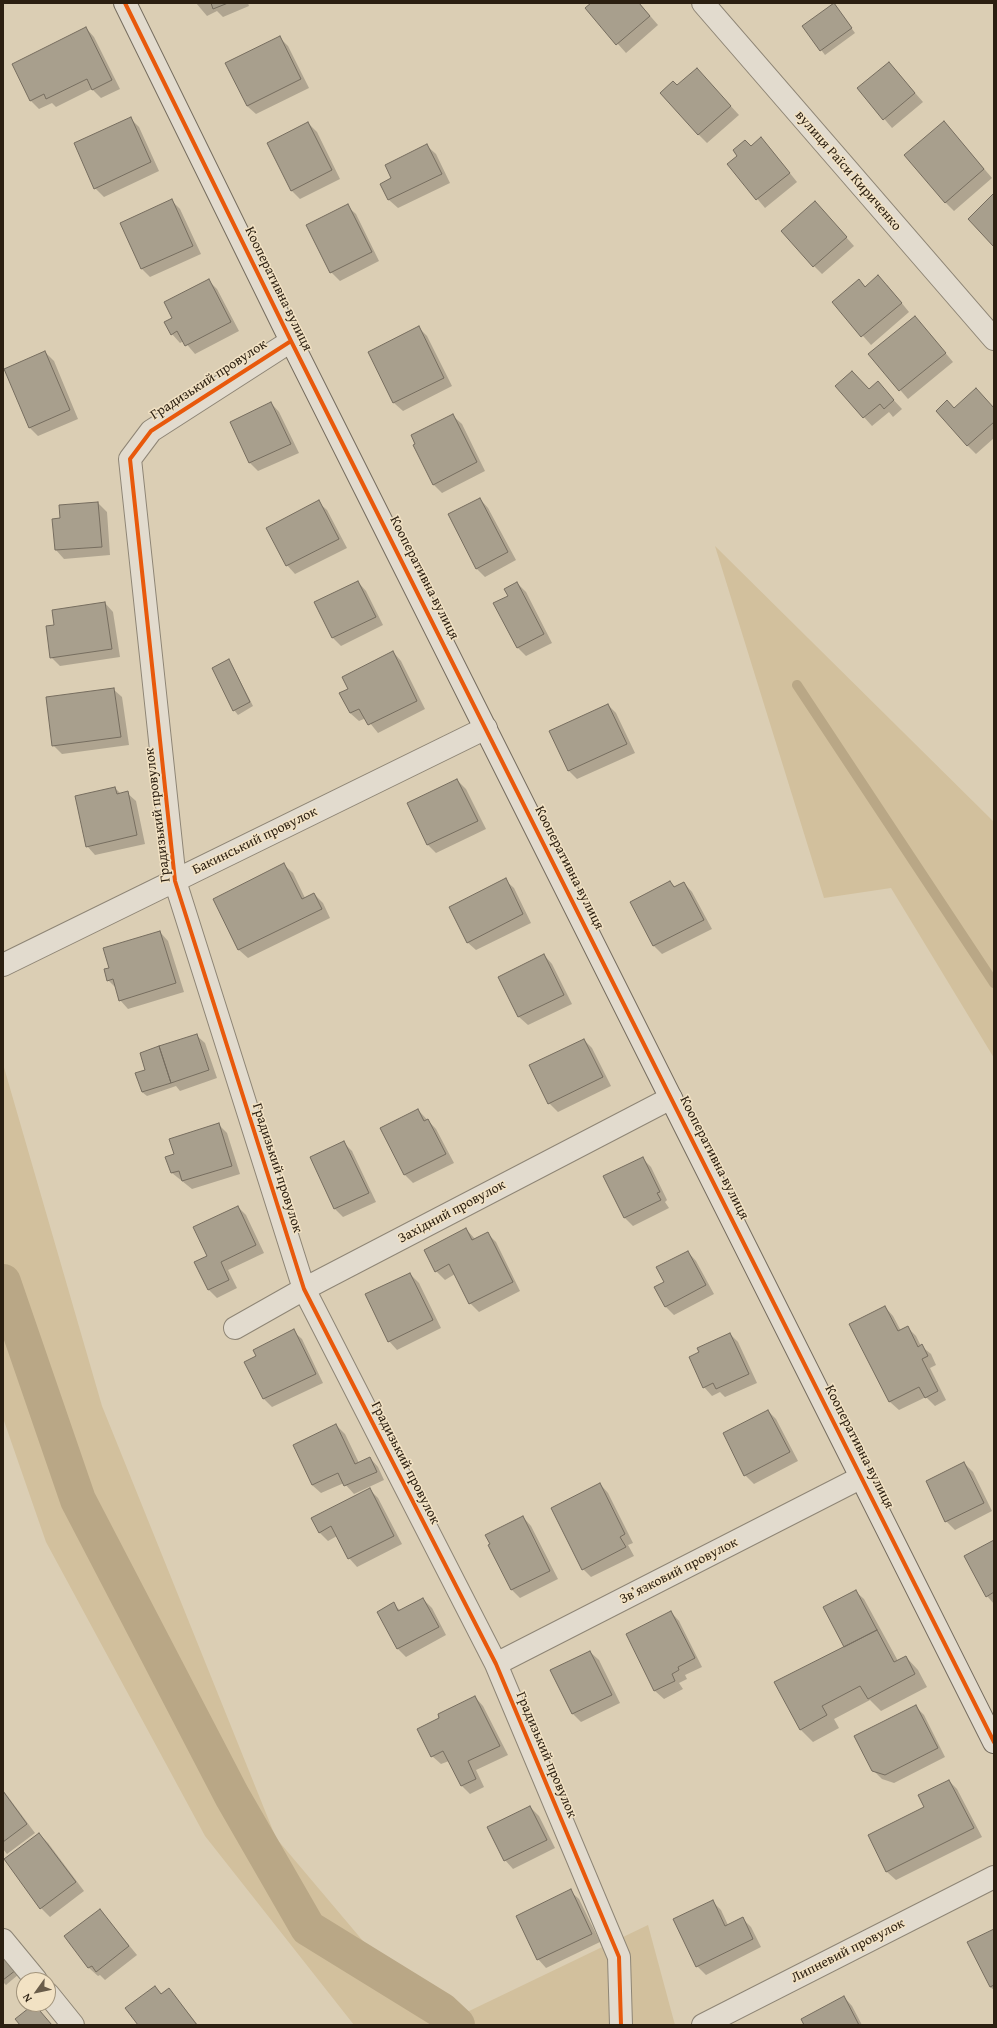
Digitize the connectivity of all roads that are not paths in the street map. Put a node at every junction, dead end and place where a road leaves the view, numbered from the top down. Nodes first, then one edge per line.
1 (125, 3) edge
2 (703, 3) edge
3 (994, 339) edge
4 (291, 340) junction
5 (486, 728) junction
6 (175, 881) junction
7 (3, 965) edge
8 (671, 1098) junction
9 (304, 1289) junction
10 (235, 1328) dead end
11 (862, 1477) junction
12 (496, 1664) junction
13 (994, 1742) edge
14 (994, 1877) edge
15 (3, 1940) edge
16 (29, 1972) edge
17 (56, 2004) edge
18 (74, 2025) edge
19 (620, 2025) edge
20 (703, 2025) edge

1 - 4 street, Кооперативна вулиця
2 - 3 street, вулиця Раїси Кириченко
4 - 5 street, Кооперативна вулиця
4 - 6 street, Градизький провулок
5 - 6 street, Бакинський провулок
5 - 8 street, Кооперативна вулиця
6 - 7 street, Бакинський провулок
6 - 9 street, Градизький провулок
8 - 9 street, Західний провулок
8 - 11 street, Кооперативна вулиця
9 - 10 street, Західний провулок
9 - 12 street, Градизький провулок
11 - 12 street, Звʼязковий провулок
11 - 13 street, Кооперативна вулиця
12 - 19 street, Градизький провулок
14 - 20 street, Липневий провулок
15 - 16 street
17 - 18 street

